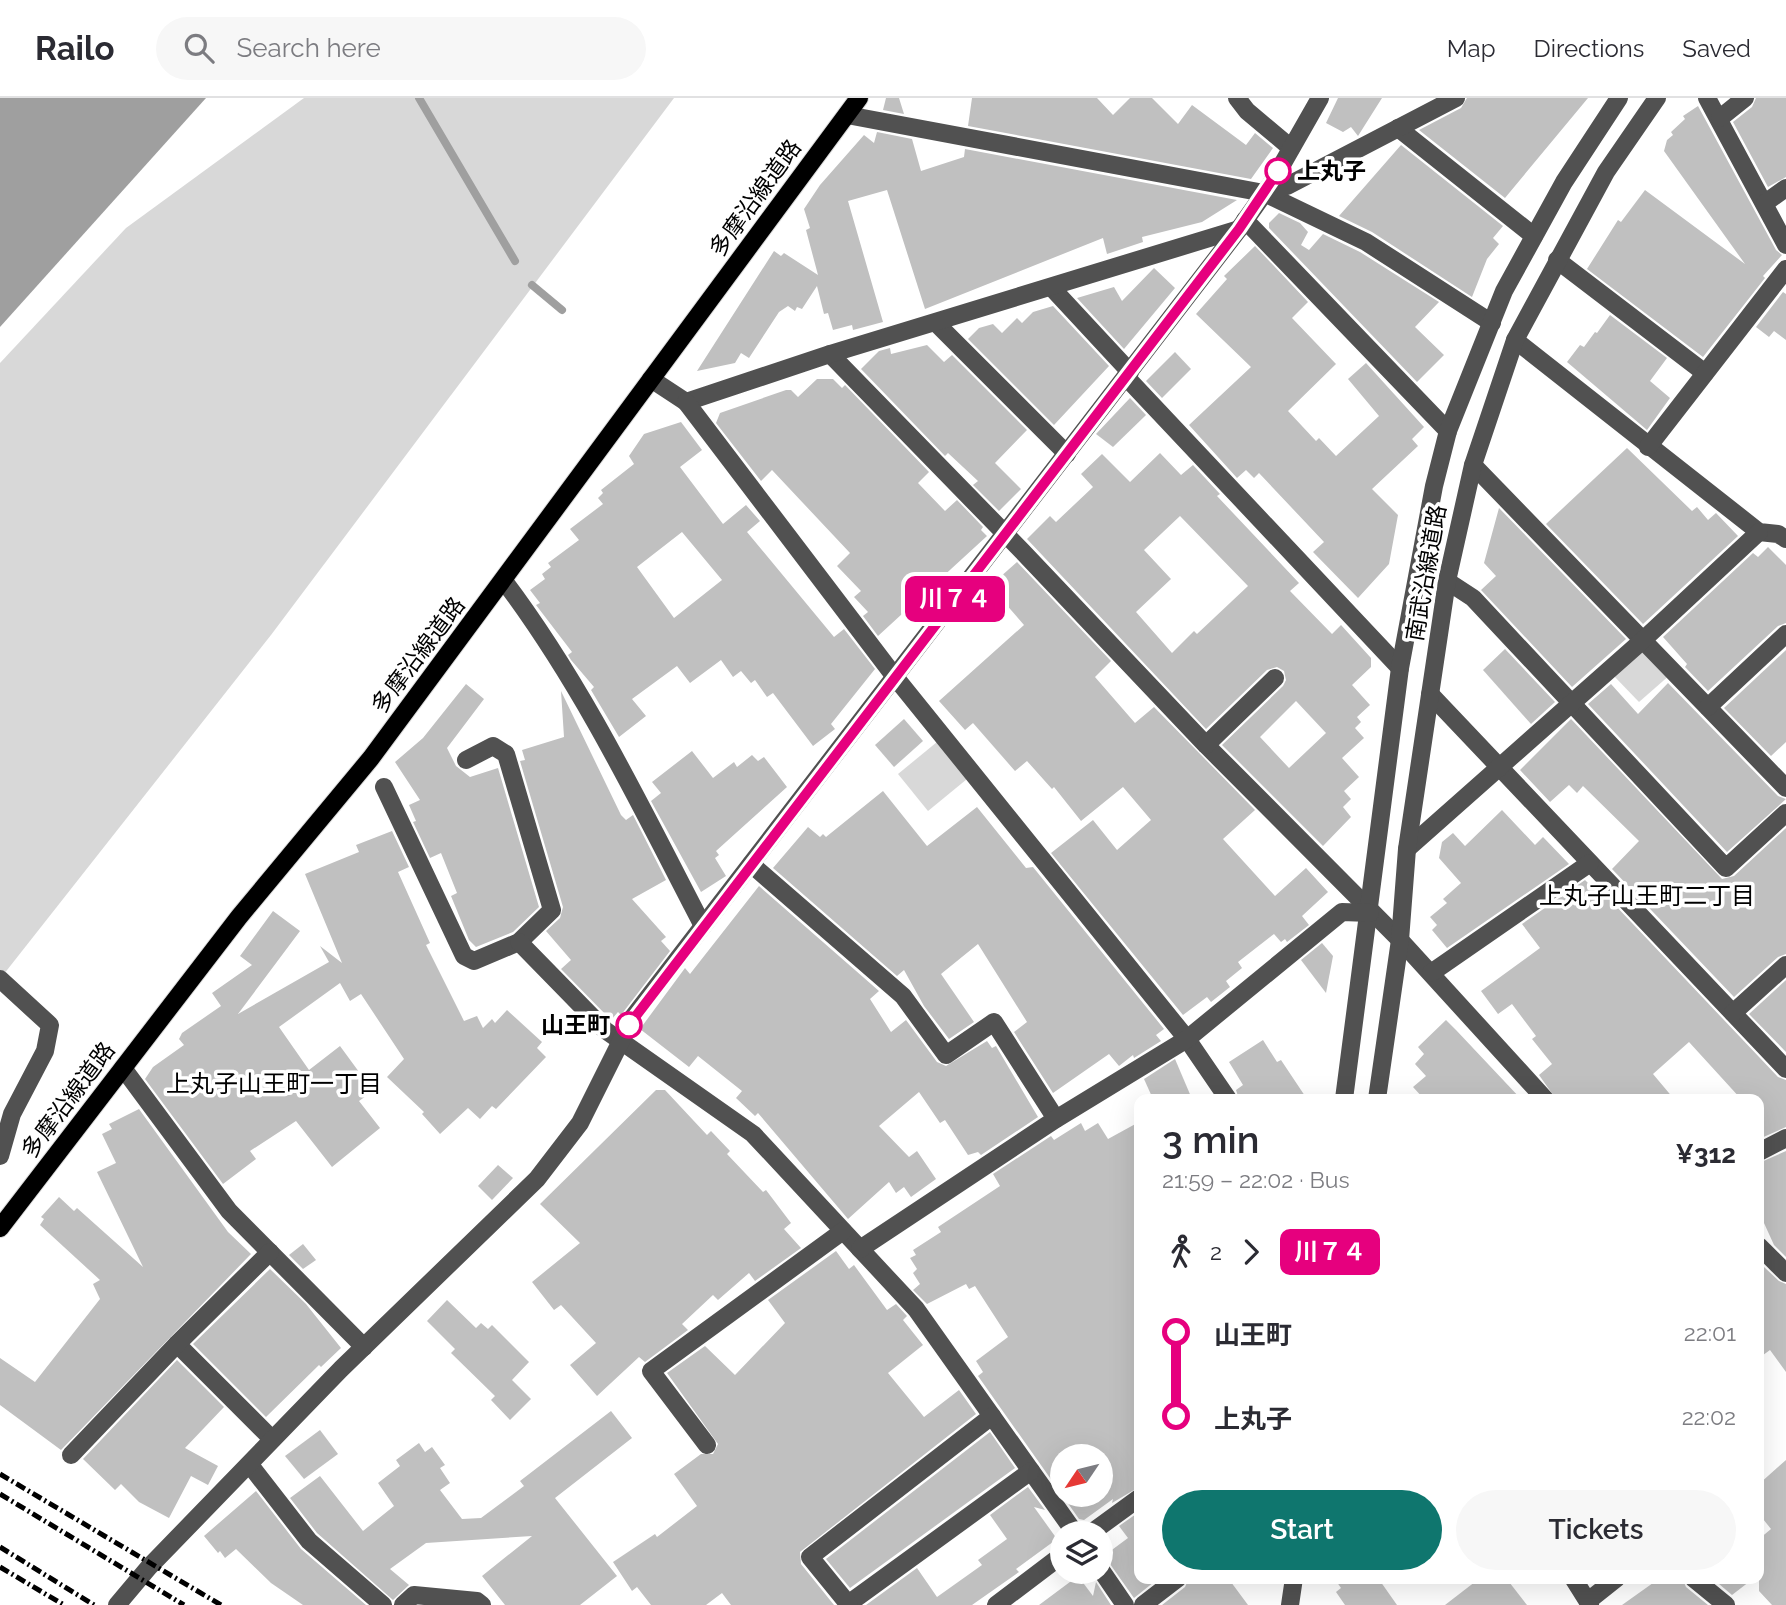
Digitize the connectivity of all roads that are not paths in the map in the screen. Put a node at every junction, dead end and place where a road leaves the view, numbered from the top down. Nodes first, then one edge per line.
1 (859, 98) edge
2 (1237, 98) edge
3 (1320, 98) edge
4 (1456, 98) edge
5 (1619, 98) edge
6 (1657, 98) edge
7 (1707, 98) edge
8 (1745, 98) edge
9 (847, 115) junction
10 (1720, 118) junction
11 (1398, 128) junction
12 (1291, 148) junction
13 (1786, 188) edge
14 (1264, 193) junction
15 (1765, 203) junction
16 (1242, 225) junction
17 (1534, 236) junction
18 (1786, 245) edge
19 (1557, 260) junction
20 (1786, 269) edge
21 (1052, 288) junction
22 (936, 323) junction
23 (1492, 323) junction
24 (1516, 340) junction
25 (830, 354) junction
26 (1705, 373) junction
27 (1128, 374) junction
28 (651, 379) junction
29 (686, 402) junction
30 (1448, 432) junction
31 (1648, 447) junction
32 (1067, 454) junction
33 (1473, 465) junction
34 (1759, 532) junction
35 (1783, 532) edge
36 (1005, 533) junction
37 (504, 581) junction
38 (1447, 581) junction
39 (1786, 634) edge
40 (1643, 640) junction
41 (1400, 668) junction
42 (895, 677) junction
43 (1275, 678) dead end
44 (1430, 694) junction
45 (1571, 702) junction
46 (1708, 708) junction
47 (1206, 746) junction
48 (466, 760) dead end
49 (1499, 766) junction
50 (1782, 775) edge
51 (384, 787) dead end
52 (1786, 813) edge
53 (1407, 849) junction
54 (1590, 863) junction
55 (751, 864) junction
56 (1370, 913) junction
57 (703, 926) junction
58 (1400, 940) junction
59 (519, 942) junction
60 (1786, 965) edge
61 (1431, 972) junction
62 (0, 979) edge
63 (1733, 1013) junction
64 (1187, 1039) junction
65 (622, 1043) junction
66 (123, 1068) junction
67 (1786, 1069) edge
68 (1225, 1094) edge
69 (1345, 1094) edge
70 (1378, 1094) edge
71 (1541, 1094) edge
72 (1056, 1119) junction
73 (1786, 1138) edge
74 (1764, 1149) edge
75 (0, 1156) edge
76 (0, 1228) edge
77 (844, 1231) junction
78 (860, 1249) junction
79 (1764, 1251) edge
80 (270, 1252) junction
81 (1786, 1273) edge
82 (177, 1343) junction
83 (364, 1347) junction
84 (992, 1416) junction
85 (272, 1439) junction
86 (708, 1445) dead end
87 (71, 1455) dead end
88 (250, 1465) junction
89 (1031, 1471) junction
90 (1134, 1502) edge
91 (1066, 1521) edge
92 (1107, 1521) edge
93 (1050, 1564) edge
94 (1111, 1584) edge
95 (1170, 1584) edge
96 (1293, 1584) edge
97 (1577, 1584) edge
98 (1610, 1584) edge
99 (1701, 1584) edge
100 (1589, 1603) edge
101 (849, 1604) edge
102 (117, 1605) edge
103 (383, 1605) edge
104 (404, 1605) edge
105 (482, 1605) edge
106 (996, 1605) edge
107 (1125, 1605) edge
108 (1143, 1605) edge
109 (1290, 1605) edge
110 (1726, 1605) edge

1 - 9 main road, 多摩沿線道路
2 - 12 street
3 - 12 street
4 - 11 street
5 - 17 street, 南武沿線道路
6 - 19 street, 南武沿線道路
7 - 10 street
8 - 10 street
9 - 14 street
9 - 28 main road, 多摩沿線道路
10 - 15 street
11 - 14 street
11 - 17 street
12 - 14 street
13 - 15 street
14 - 16 street
14 - 23 street
15 - 18 street
16 - 21 street
16 - 27 street
16 - 30 street
17 - 23 street, 南武沿線道路
19 - 24 street, 南武沿線道路
19 - 26 street
20 - 26 street
21 - 22 street
21 - 27 street
22 - 25 street
22 - 32 street
23 - 30 street, 南武沿線道路
24 - 31 street
24 - 33 street, 南武沿線道路
25 - 29 street
25 - 36 street
26 - 31 street
27 - 32 street
27 - 41 street
28 - 29 street
28 - 37 main road, 多摩沿線道路
29 - 42 street
30 - 41 street, 南武沿線道路
31 - 34 street
32 - 36 street
33 - 38 street, 南武沿線道路
33 - 40 street
34 - 35 street
34 - 40 street
36 - 42 street
36 - 47 street
37 - 57 street
37 - 66 main road, 多摩沿線道路
38 - 44 street, 南武沿線道路
38 - 45 street
39 - 46 street
40 - 45 street
40 - 46 street
41 - 56 street, 南武沿線道路
42 - 55 street
42 - 64 street
43 - 47 street
44 - 49 street
44 - 53 street, 南武沿線道路
45 - 49 street
45 - 52 street
46 - 50 street
47 - 56 street
48 - 59 street
49 - 53 street
49 - 54 street
51 - 59 street
53 - 58 street, 南武沿線道路
54 - 61 street
54 - 63 street
55 - 57 street
55 - 72 street
56 - 58 street
56 - 64 street
56 - 69 street, 南武沿線道路
57 - 65 street
58 - 61 street
58 - 70 street, 南武沿線道路
59 - 65 street
60 - 63 street
61 - 71 street
62 - 75 street
63 - 67 street
64 - 68 street
64 - 72 street
65 - 77 street
65 - 83 street
66 - 76 main road, 多摩沿線道路
66 - 80 street
72 - 78 street
73 - 74 street
77 - 78 street
77 - 86 street
78 - 84 street
79 - 81 street
80 - 82 street
80 - 83 street
82 - 85 street
82 - 87 street
83 - 85 street
84 - 89 street
84 - 101 street
85 - 88 street
88 - 102 street
88 - 103 street
89 - 91 street
89 - 101 street
90 - 92 street
93 - 106 street
94 - 107 street
95 - 108 street
96 - 109 street
97 - 100 street
98 - 100 street
99 - 110 street
104 - 105 street

